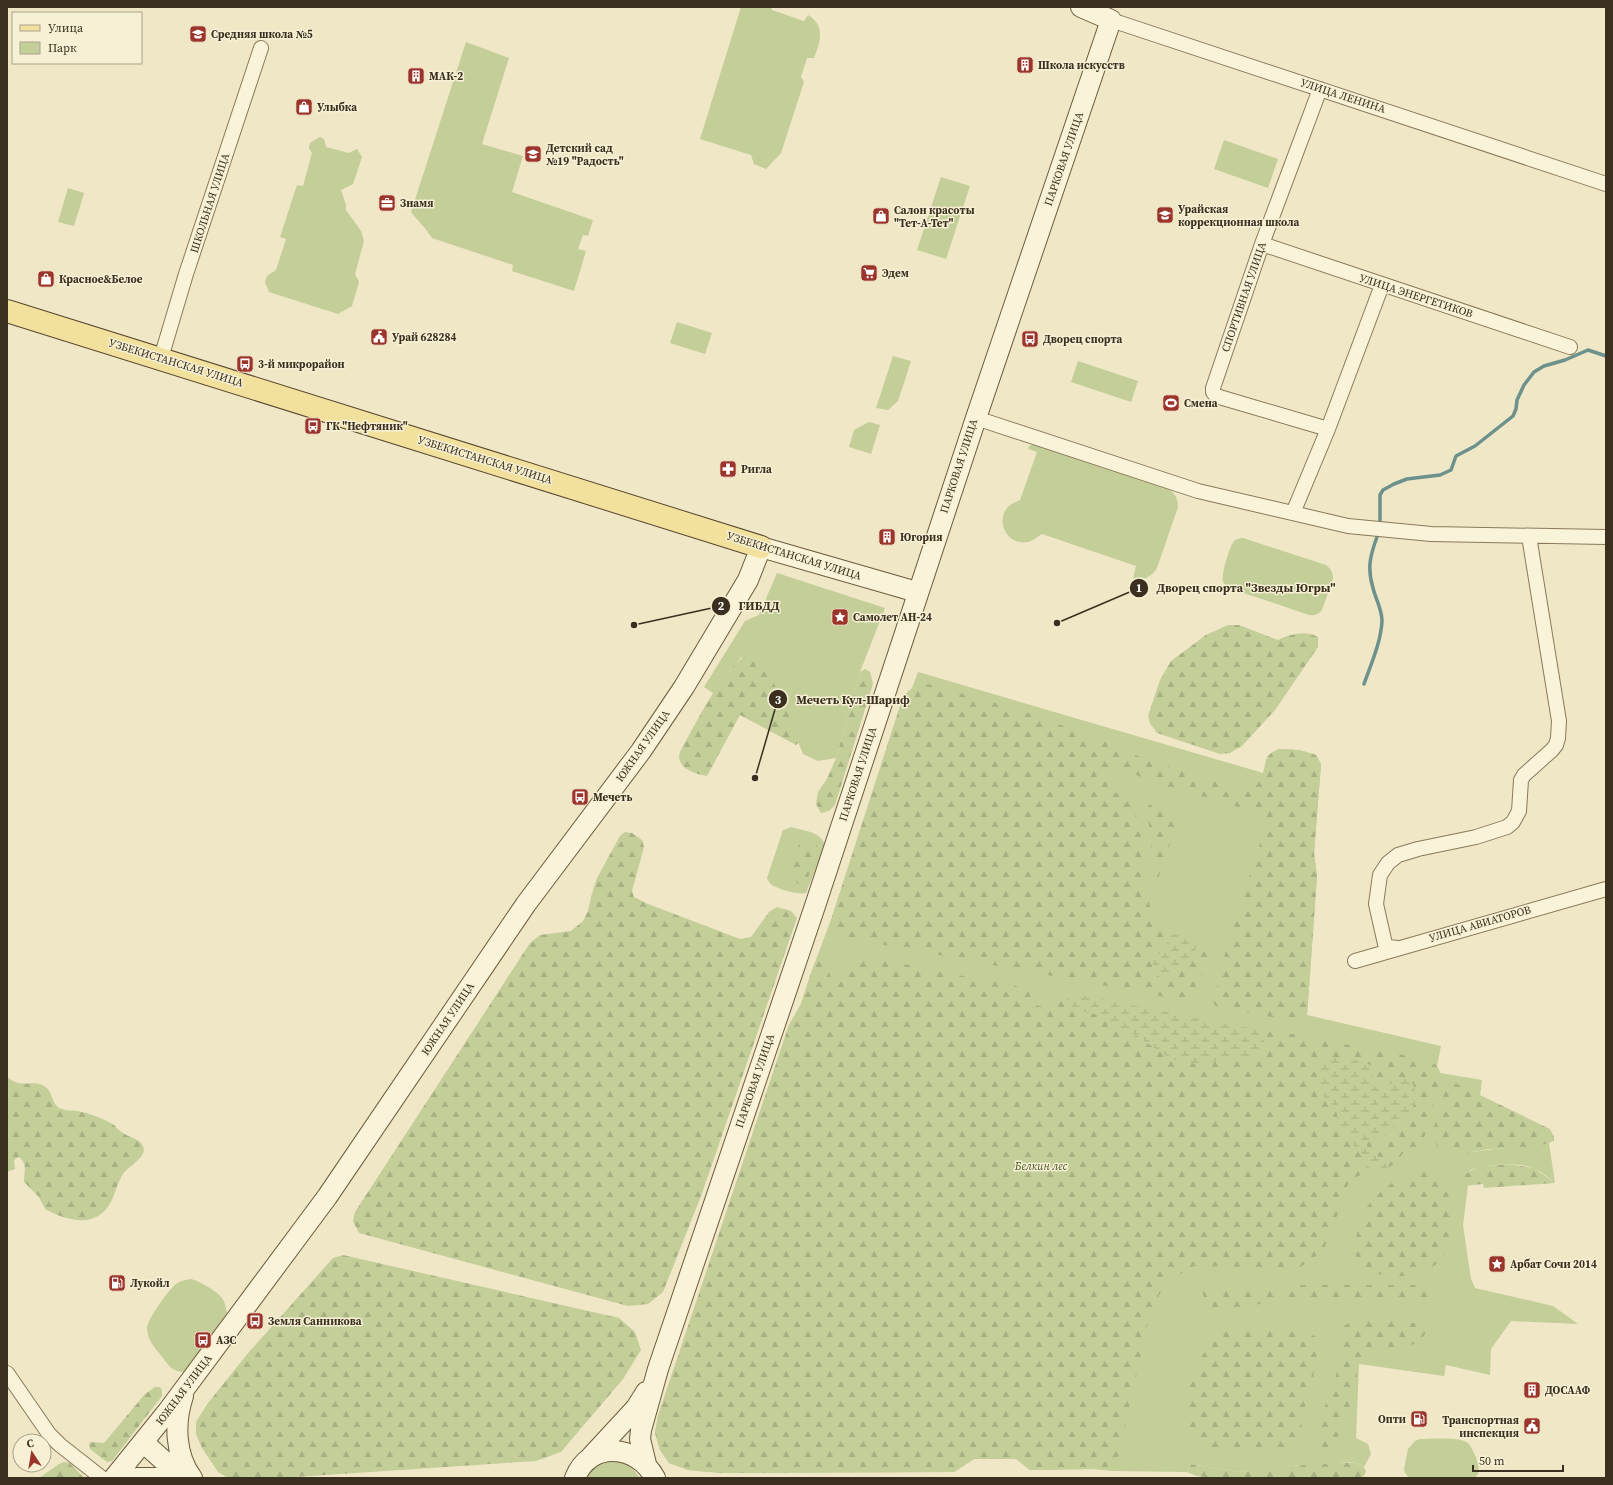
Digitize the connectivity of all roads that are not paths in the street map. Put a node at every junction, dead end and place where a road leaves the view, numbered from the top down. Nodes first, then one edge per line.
1 (1081, 7) edge
2 (1111, 20) junction
3 (261, 48) dead end
4 (1320, 89) junction
5 (1606, 184) edge
6 (1262, 244) junction
7 (1382, 284) junction
8 (7, 311) edge
9 (1570, 347) dead end
10 (160, 358) junction
11 (976, 418) junction
12 (1328, 429) junction
13 (1293, 514) junction
14 (1529, 536) junction
15 (1606, 537) edge
16 (761, 547) junction
17 (918, 592) junction
18 (1606, 889) edge
19 (1397, 948) junction
20 (1355, 960) dead end
21 (658, 1369) junction
22 (7, 1373) edge
23 (186, 1387) junction
24 (144, 1443) junction
25 (578, 1471) edge
26 (652, 1472) edge
27 (102, 1478) edge
28 (114, 1478) edge
29 (137, 1478) edge
30 (158, 1478) edge
31 (183, 1478) edge
32 (192, 1478) edge

1 - 2 main road, УЛИЦА ЛЕНИНА
2 - 4 street, УЛИЦА ЛЕНИНА
2 - 11 main road, ПАРКОВАЯ УЛИЦА
3 - 10 street, ШКОЛЬНАЯ УЛИЦА
4 - 5 street, УЛИЦА ЛЕНИНА
4 - 6 street, СПОРТИВНАЯ УЛИЦА
6 - 7 street, УЛИЦА ЭНЕРГЕТИКОВ
6 - 12 street, СПОРТИВНАЯ УЛИЦА
7 - 9 street, УЛИЦА ЭНЕРГЕТИКОВ
7 - 12 street
8 - 10 main road, УЗБЕКИСТАНСКАЯ УЛИЦА
10 - 16 main road, УЗБЕКИСТАНСКАЯ УЛИЦА
11 - 13 street
11 - 17 main road, ПАРКОВАЯ УЛИЦА
12 - 13 street
13 - 14 street
14 - 15 street
14 - 19 street
16 - 17 main road, УЗБЕКИСТАНСКАЯ УЛИЦА
16 - 23 main road, ЮЖНАЯ УЛИЦА
17 - 21 main road, ПАРКОВАЯ УЛИЦА
18 - 19 street, УЛИЦА АВИАТОРОВ
19 - 20 street, УЛИЦА АВИАТОРОВ
21 - 25 main road, ПАРКОВАЯ УЛИЦА
21 - 26 main road, ПАРКОВАЯ УЛИЦА
22 - 27 street
23 - 24 main road, ЮЖНАЯ УЛИЦА
23 - 32 main road
24 - 28 main road, ЮЖНАЯ УЛИЦА
24 - 31 main road
25 - 26 main road
29 - 30 main road

